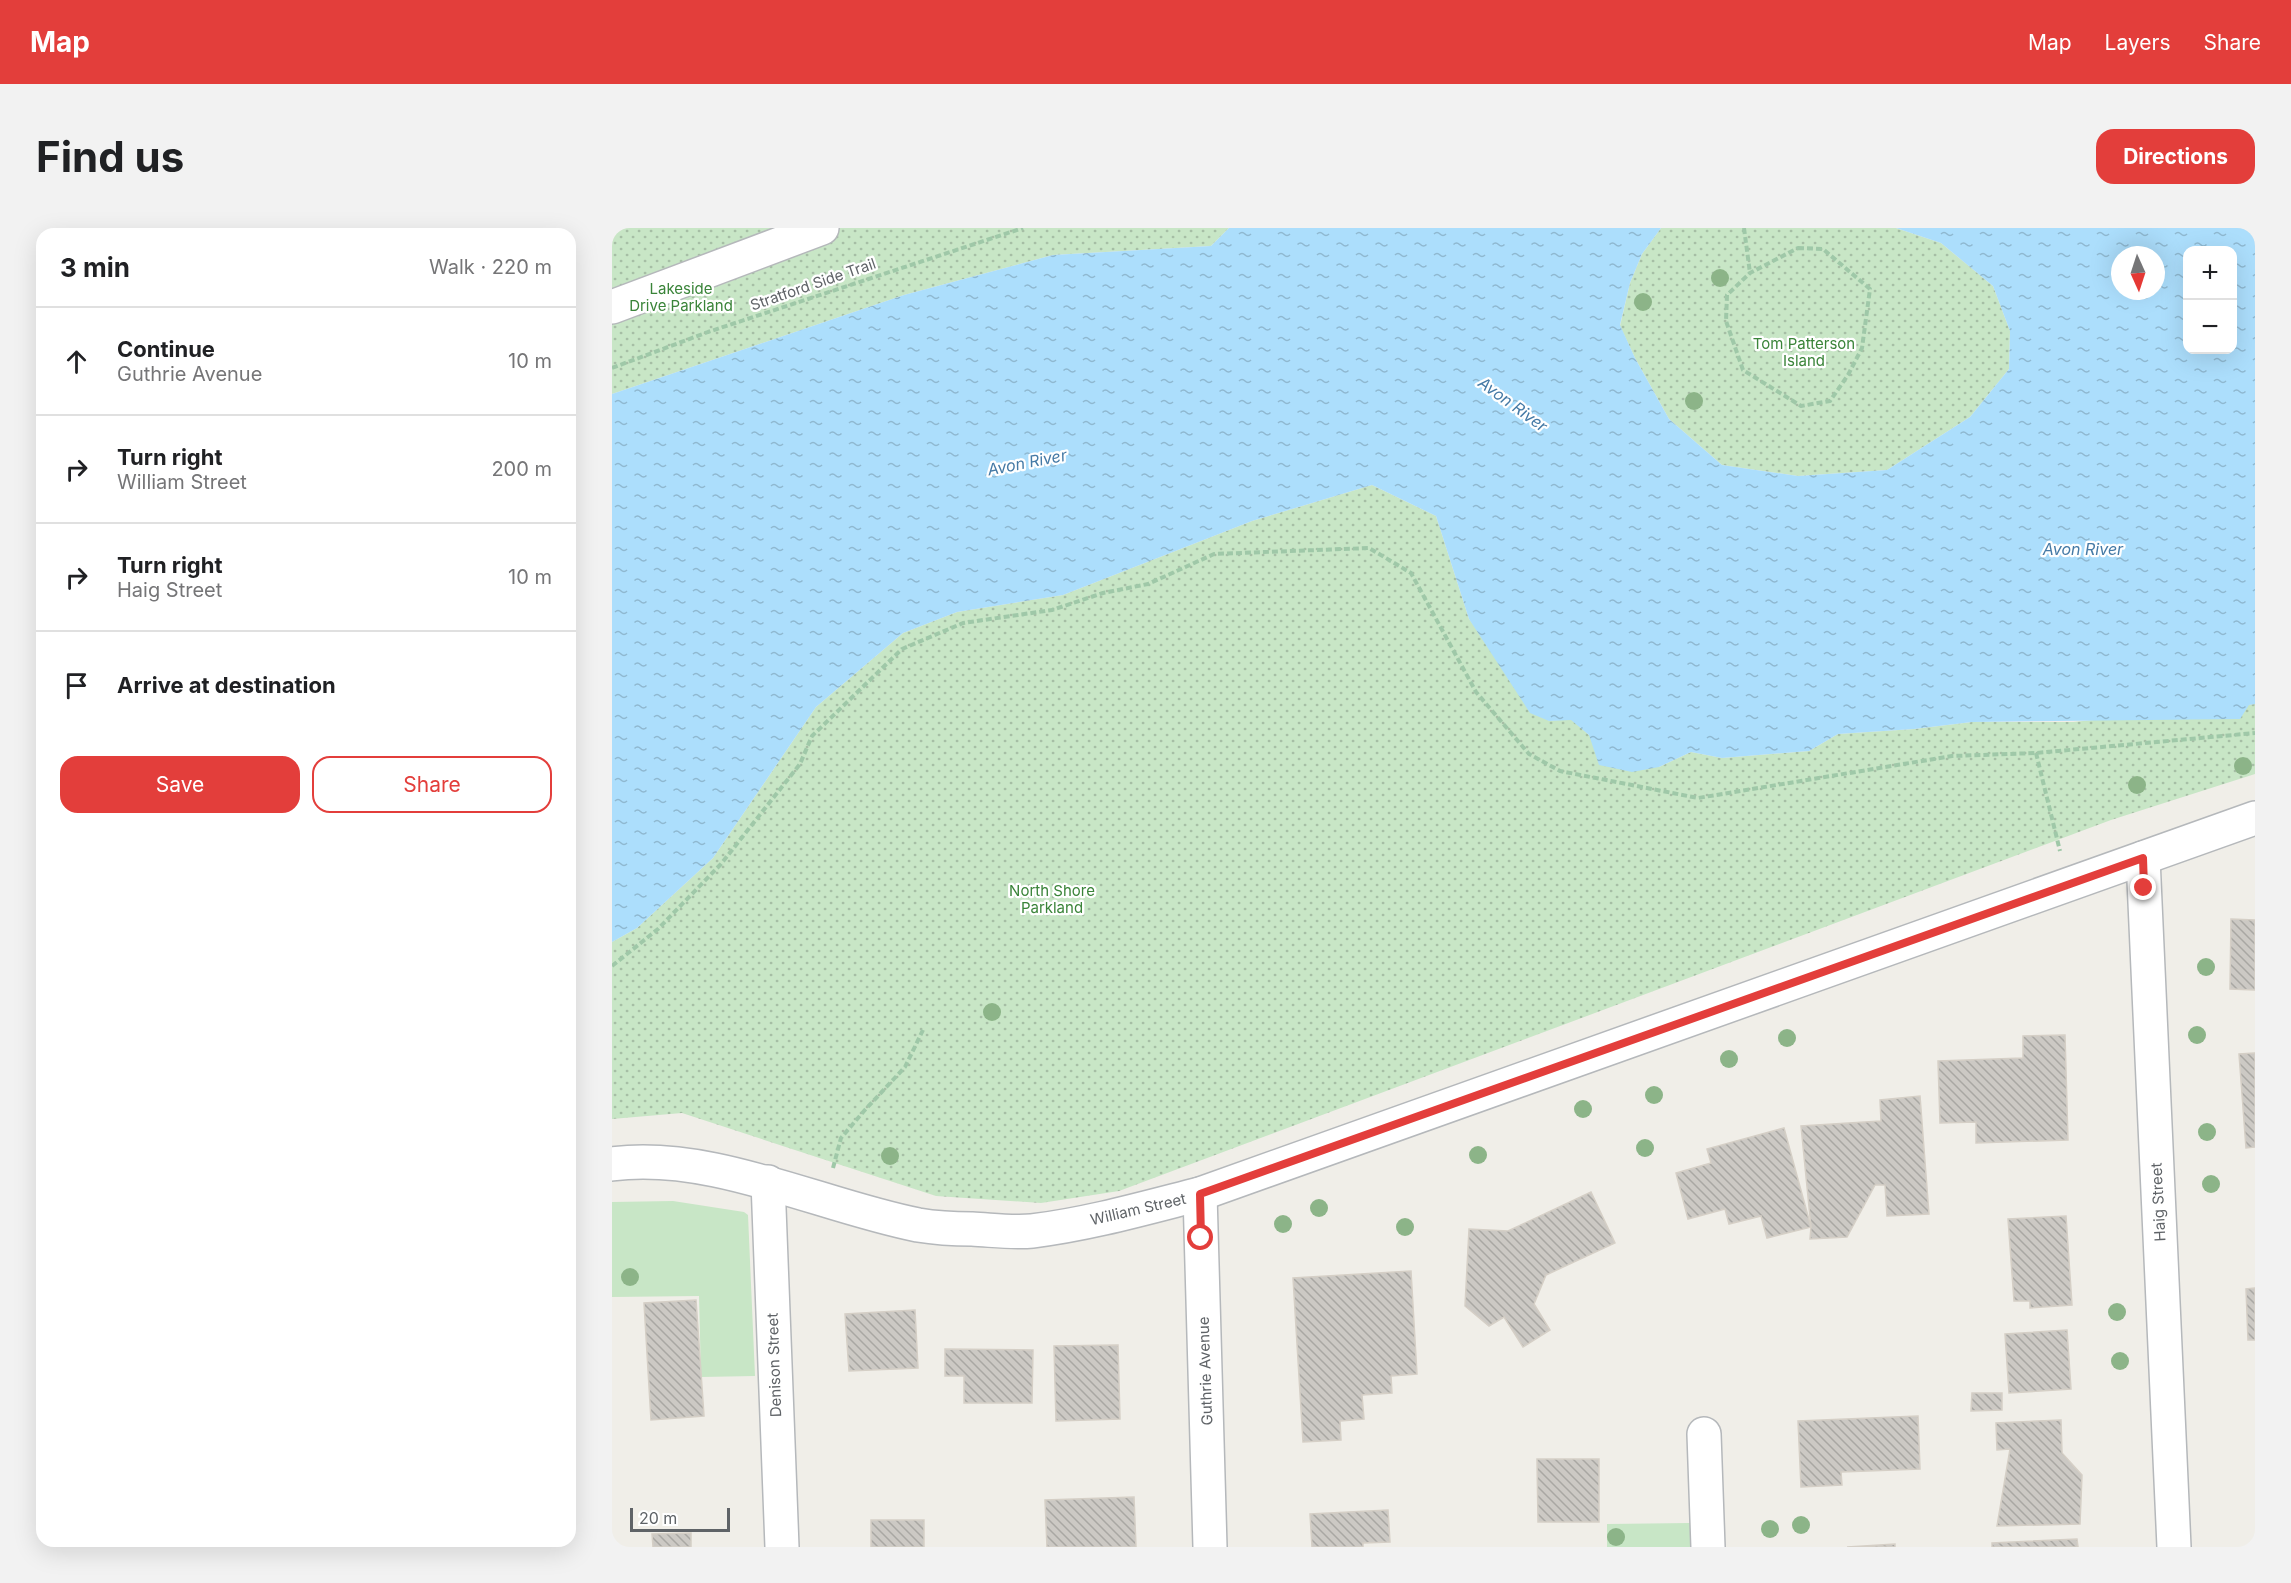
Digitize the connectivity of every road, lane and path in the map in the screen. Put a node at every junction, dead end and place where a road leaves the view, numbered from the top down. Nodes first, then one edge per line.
1 (822, 228) edge
2 (1023, 228) edge
3 (1743, 228) edge
4 (1750, 273) junction
5 (612, 307) edge
6 (612, 368) edge
7 (2255, 733) edge
8 (2036, 753) junction
9 (2255, 818) edge
10 (2143, 858) junction
11 (2070, 883) junction
12 (612, 966) edge
13 (922, 1030) dead end
14 (612, 1164) edge
15 (768, 1182) junction
16 (1200, 1194) junction
17 (825, 1202) junction
18 (1704, 1434) dead end
19 (782, 1547) edge
20 (1210, 1547) edge
21 (1708, 1547) edge
22 (2174, 1547) edge

1 - 5 street
2 - 6 path, Stratford Side Trail
3 - 4 path
4 - 4 path
7 - 8 path
8 - 11 path
8 - 12 path
9 - 10 street, William Street
10 - 11 street, William Street
10 - 22 street, Haig Street
11 - 16 street, William Street
13 - 17 path
14 - 15 street, William Street
15 - 17 street, William Street
15 - 19 street, Denison Street
16 - 17 street, William Street
16 - 20 street, Guthrie Avenue
18 - 21 street

